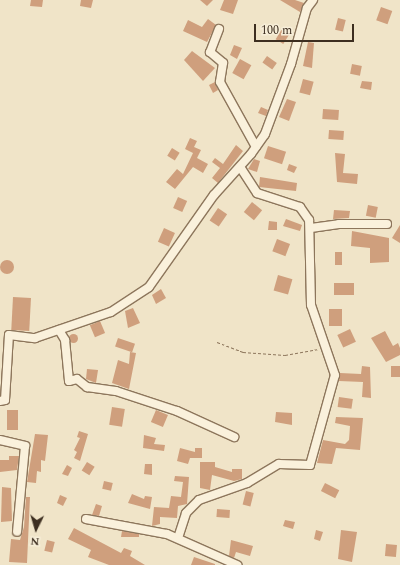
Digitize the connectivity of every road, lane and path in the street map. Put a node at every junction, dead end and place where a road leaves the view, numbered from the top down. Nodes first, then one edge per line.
1 (313, 0) edge
2 (219, 29) dead end
3 (256, 147) junction
4 (240, 166) junction
5 (387, 224) dead end
6 (311, 228) junction
7 (59, 330) junction
8 (217, 342) dead end
9 (328, 345) junction
10 (0, 401) edge
11 (234, 437) dead end
12 (0, 440) edge
13 (86, 519) dead end
14 (17, 532) dead end
15 (178, 538) junction
16 (237, 565) edge

1 - 3 street
2 - 3 street
3 - 4 street
4 - 6 street
4 - 7 street
5 - 6 street
6 - 9 street
7 - 10 street
7 - 11 street
8 - 9 path
9 - 15 street
12 - 14 street
13 - 15 street
15 - 16 street

